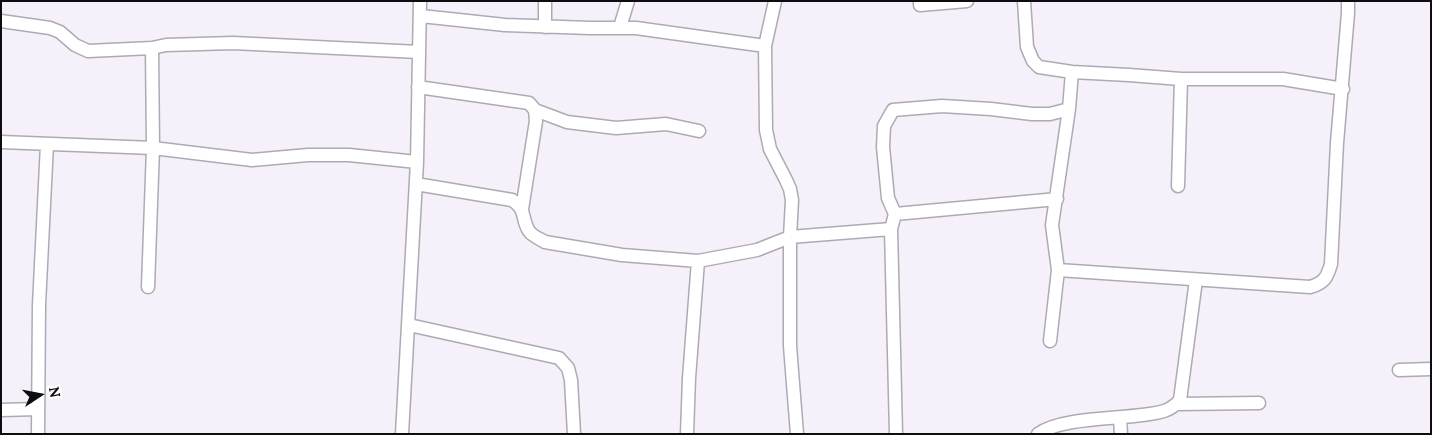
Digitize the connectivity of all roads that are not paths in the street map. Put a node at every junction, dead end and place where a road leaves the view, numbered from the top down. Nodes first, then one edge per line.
1 (420, 1) edge
2 (544, 1) edge
3 (628, 1) edge
4 (776, 1) edge
5 (920, 1) edge
6 (967, 1) edge
7 (1024, 1) edge
8 (1348, 1) edge
9 (421, 16) junction
10 (1, 21) edge
11 (545, 27) junction
12 (620, 28) junction
13 (765, 46) junction
14 (152, 48) junction
15 (419, 52) junction
16 (1072, 72) junction
17 (1181, 79) junction
18 (418, 87) junction
19 (1343, 89) junction
20 (1069, 109) junction
21 (535, 110) junction
22 (699, 131) dead end
23 (1, 142) edge
24 (47, 144) junction
25 (153, 148) junction
26 (417, 162) junction
27 (416, 184) junction
28 (1178, 186) dead end
29 (1057, 199) junction
30 (522, 209) junction
31 (895, 214) junction
32 (891, 229) junction
33 (790, 237) junction
34 (698, 260) junction
35 (1058, 270) junction
36 (1196, 280) junction
37 (148, 287) dead end
38 (409, 325) junction
39 (1050, 341) dead end
40 (1431, 369) edge
41 (1399, 370) dead end
42 (1259, 403) dead end
43 (1177, 404) junction
44 (38, 409) junction
45 (1, 410) edge
46 (1120, 418) junction
47 (38, 434) edge
48 (402, 434) edge
49 (574, 434) edge
50 (687, 434) edge
51 (797, 434) edge
52 (896, 434) edge
53 (1038, 434) edge
54 (1121, 434) edge

1 - 9 street
2 - 11 street
3 - 12 street
4 - 13 street
5 - 6 street
7 - 16 street
8 - 19 street
9 - 11 street
9 - 15 street
10 - 14 street
11 - 12 street
12 - 13 street
13 - 33 street
14 - 15 street
14 - 25 street
15 - 18 street
16 - 17 street
16 - 20 street
17 - 19 street
17 - 28 street
18 - 21 street
18 - 26 street
19 - 36 street
20 - 29 street
20 - 31 street
21 - 22 street
21 - 30 street
23 - 24 street
24 - 25 street
24 - 44 street
25 - 26 street
25 - 37 street
26 - 27 street
27 - 30 street
27 - 38 street
29 - 31 street
29 - 35 street
30 - 34 street
31 - 32 street
32 - 33 street
32 - 52 street
33 - 34 street
33 - 51 street
34 - 50 street
35 - 36 street
35 - 39 street
36 - 43 street
38 - 48 street
38 - 49 street
40 - 41 street
42 - 43 street
43 - 46 street
44 - 45 street
44 - 47 street
46 - 53 street
46 - 54 street

